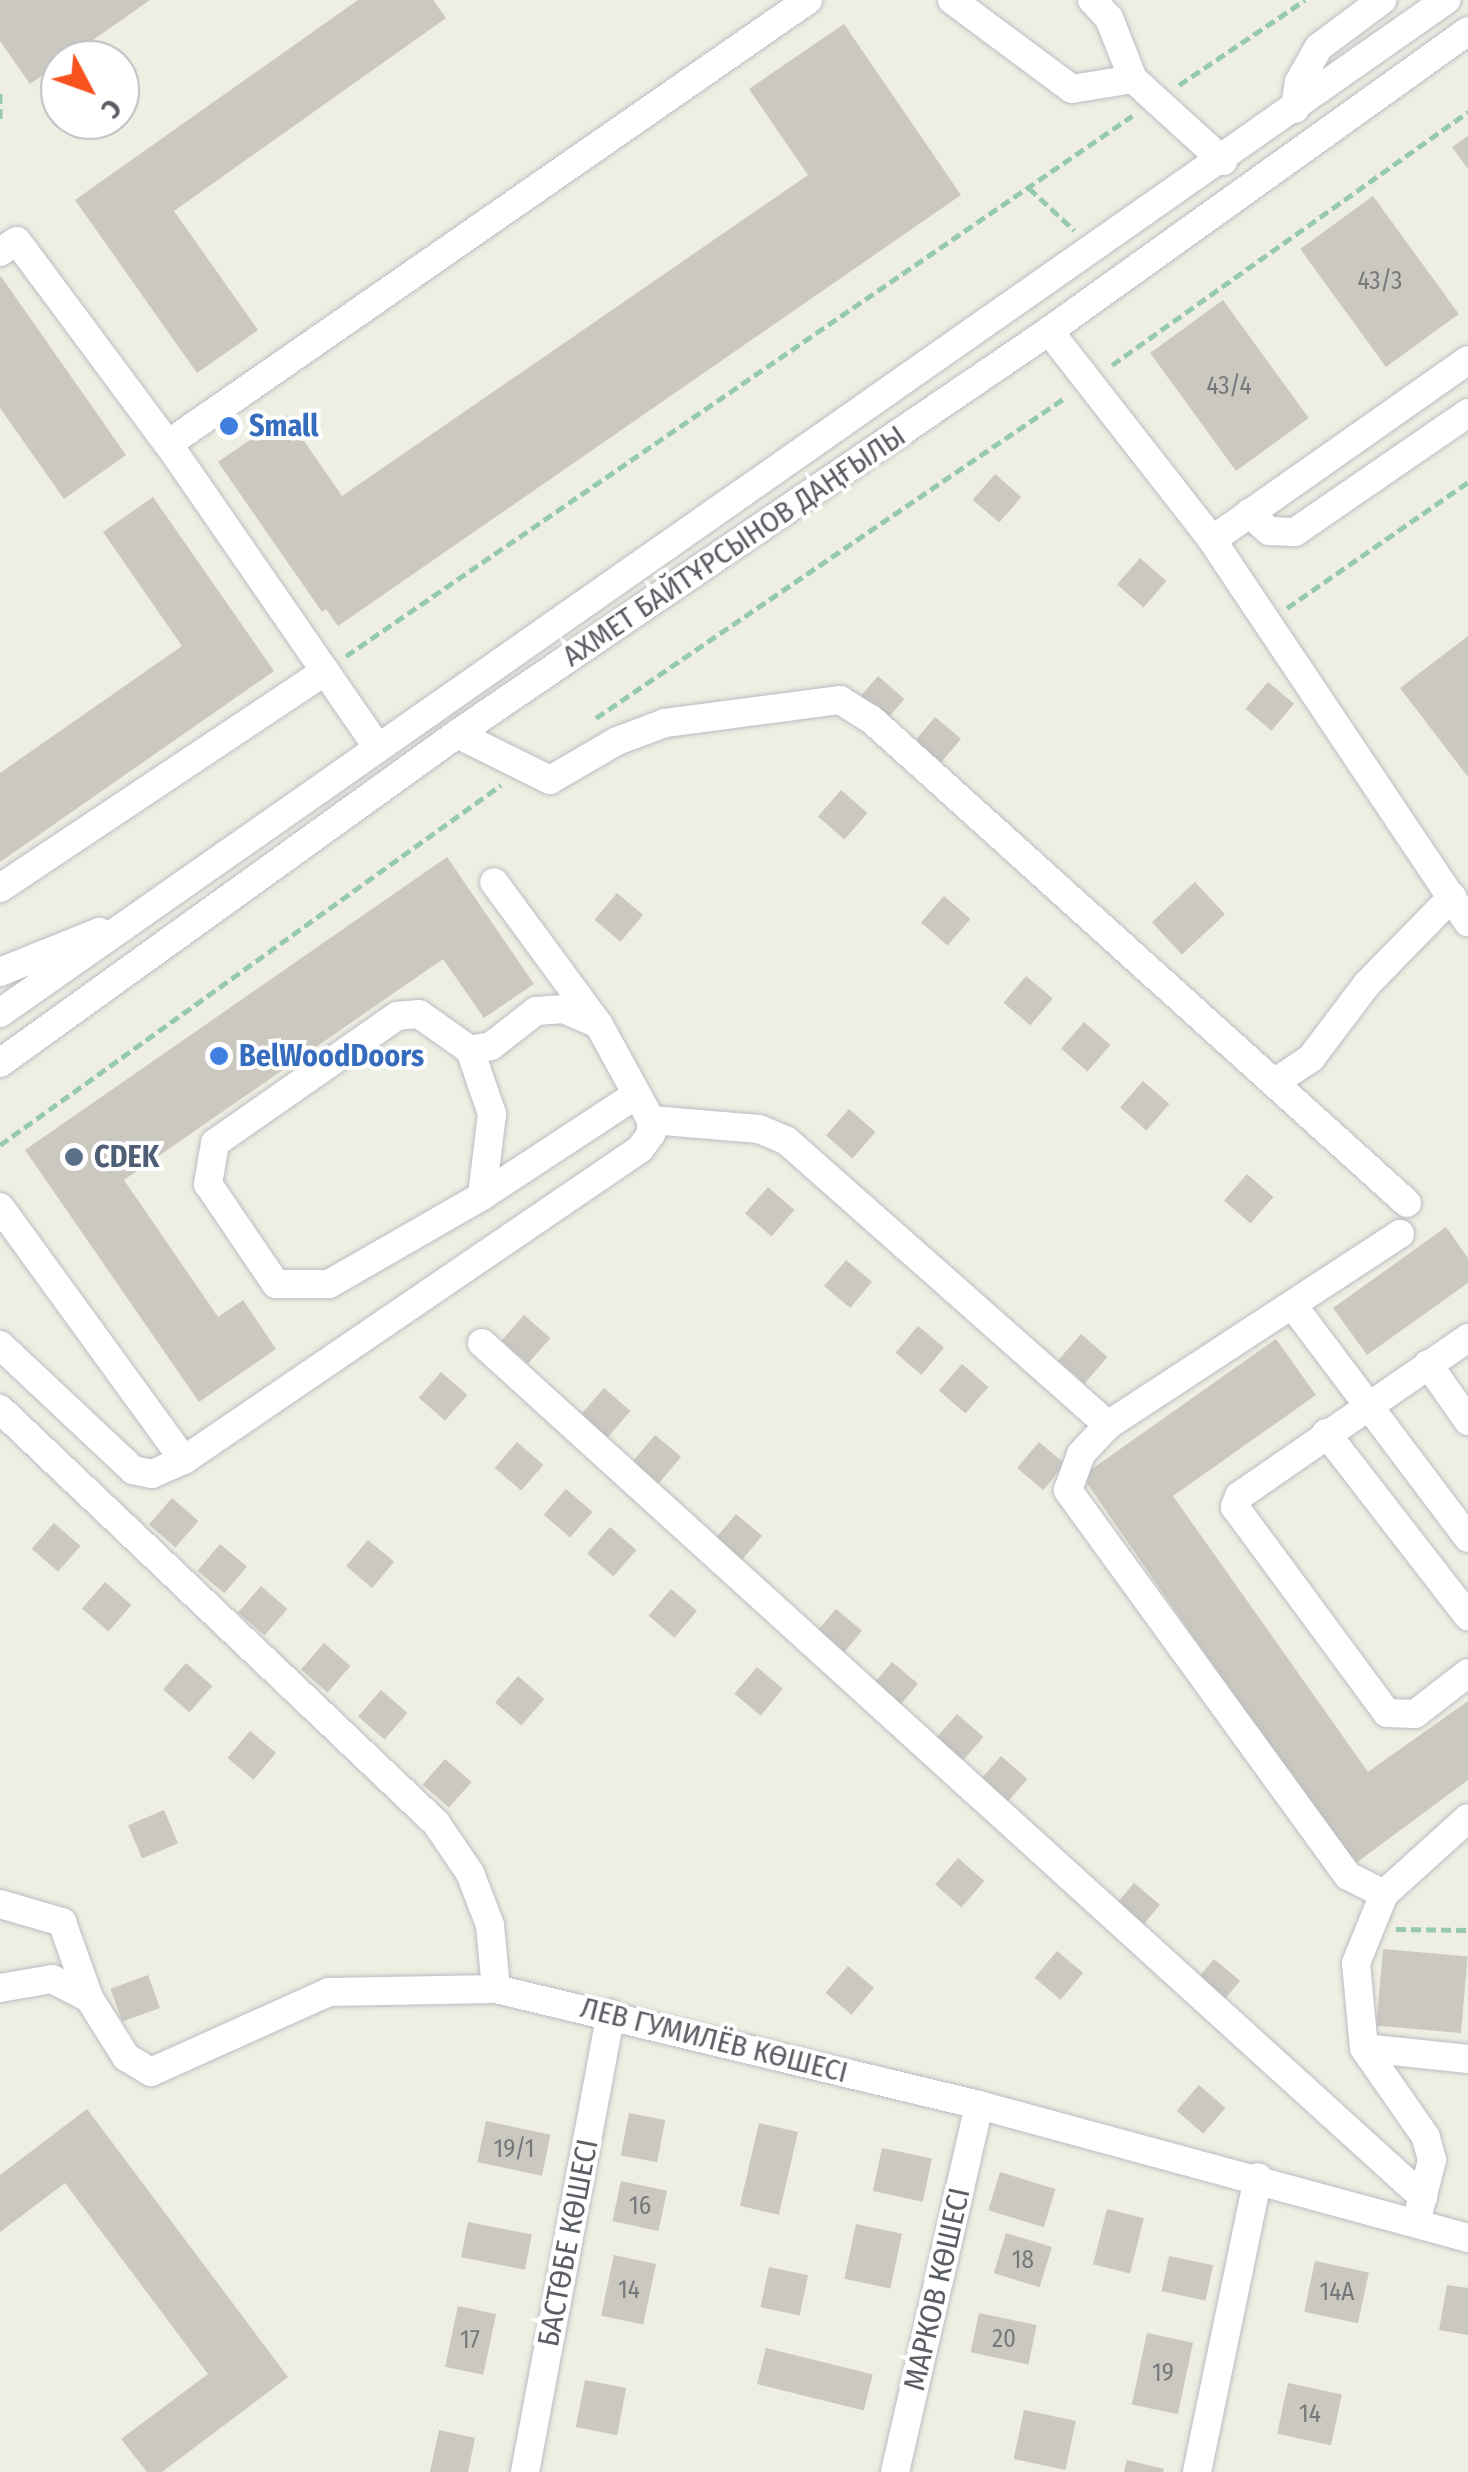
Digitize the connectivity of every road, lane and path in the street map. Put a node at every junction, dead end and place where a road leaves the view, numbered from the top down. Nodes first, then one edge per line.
1 (808, 0) edge
2 (952, 0) edge
3 (1092, 0) edge
4 (1305, 0) edge
5 (1382, 0) edge
6 (1446, 0) edge
7 (1468, 31) edge
8 (1133, 79) junction
9 (0, 93) edge
10 (1156, 100) junction
11 (1294, 109) junction
12 (1468, 112) edge
13 (0, 120) edge
14 (1223, 162) junction
15 (1028, 188) junction
16 (1096, 249) junction
17 (0, 252) edge
18 (1050, 331) junction
19 (1468, 360) edge
20 (1088, 382) junction
21 (1468, 413) edge
22 (168, 444) junction
23 (1468, 482) edge
24 (1248, 513) junction
25 (1212, 540) junction
26 (1268, 621) junction
27 (325, 671) junction
28 (584, 726) dead end
29 (458, 734) junction
30 (376, 745) junction
31 (522, 769) junction
32 (494, 882) dead end
33 (0, 888) edge
34 (1452, 897) junction
35 (1468, 922) edge
36 (115, 929) junction
37 (0, 972) edge
38 (0, 1014) edge
39 (600, 1025) junction
40 (470, 1050) junction
41 (0, 1063) edge
42 (1274, 1082) junction
43 (644, 1108) junction
44 (0, 1145) edge
45 (482, 1196) junction
46 (1407, 1203) dead end
47 (0, 1208) edge
48 (1400, 1234) dead end
49 (1294, 1307) junction
50 (1468, 1338) edge
51 (482, 1344) dead end
52 (0, 1345) edge
53 (1428, 1364) junction
54 (1368, 1402) junction
55 (0, 1409) edge
56 (1468, 1421) edge
57 (1108, 1425) junction
58 (1326, 1434) junction
59 (184, 1460) junction
60 (1468, 1538) edge
61 (1468, 1616) edge
62 (1468, 1673) edge
63 (1468, 1818) edge
64 (1384, 1894) junction
65 (0, 1904) edge
66 (1367, 1928) junction
67 (1468, 1930) edge
68 (0, 1988) edge
69 (496, 1989) junction
70 (88, 1998) junction
71 (611, 2014) junction
72 (1364, 2048) junction
73 (1468, 2059) edge
74 (979, 2105) junction
75 (1258, 2178) junction
76 (1423, 2197) junction
77 (1415, 2225) junction
78 (1468, 2238) edge
79 (525, 2472) edge
80 (896, 2472) edge
81 (1197, 2472) edge

1 - 22 street
2 - 8 street
3 - 8 street
4 - 10 path
5 - 11 street
6 - 11 street, АХМЕТ БАЙТҰРСЫНОВ ДАҢҒЫЛЫ
7 - 18 street, АХМЕТ БАЙТҰРСЫНОВ ДАҢҒЫЛЫ
8 - 10 street
9 - 13 path
10 - 14 street
10 - 15 path
11 - 14 street, АХМЕТ БАЙТҰРСЫНОВ ДАҢҒЫЛЫ
12 - 20 path
14 - 16 street, АХМЕТ БАЙТҰРСЫНОВ ДАҢҒЫЛЫ
15 - 16 path
15 - 27 path
16 - 30 street, АХМЕТ БАЙТҰРСЫНОВ ДАҢҒЫЛЫ
17 - 22 street
18 - 20 street
18 - 29 street, АХМЕТ БАЙТҰРСЫНОВ ДАҢҒЫЛЫ
19 - 24 street
20 - 25 street
20 - 28 path
21 - 24 street
22 - 27 street
23 - 26 path
24 - 25 street
25 - 26 street
26 - 34 street
27 - 30 street
27 - 33 street
29 - 31 street
29 - 41 street, АХМЕТ БАЙТҰРСЫНОВ ДАҢҒЫЛЫ
30 - 36 street, АХМЕТ БАЙТҰРСЫНОВ ДАҢҒЫЛЫ
31 - 42 street
31 - 44 path
32 - 39 street
34 - 35 street
34 - 42 street
36 - 37 street
36 - 38 street, АХМЕТ БАЙТҰРСЫНОВ ДАҢҒЫЛЫ
39 - 40 street
39 - 43 street
40 - 45 street
40 - 45 street
42 - 46 street
43 - 45 street
43 - 57 street
43 - 59 street
47 - 59 street
48 - 49 street
49 - 54 street
49 - 57 street
50 - 53 street
51 - 76 street
52 - 59 street
53 - 54 street
53 - 56 street
54 - 58 street
54 - 60 street
55 - 69 street
57 - 64 street
58 - 61 street
58 - 62 street
63 - 64 street
64 - 66 street
65 - 70 street
66 - 67 path
66 - 72 street
68 - 70 street
69 - 70 street, ЛЕВ ГУМИЛЁВ КӨШЕСІ
69 - 71 street, ЛЕВ ГУМИЛЁВ КӨШЕСІ
71 - 74 street, ЛЕВ ГУМИЛЁВ КӨШЕСІ
71 - 79 street, БАСТӨБЕ КӨШЕСІ
72 - 73 street
72 - 76 street
74 - 75 street, ЛЕВ ГУМИЛЁВ КӨШЕСІ
74 - 80 street, МАРКОВ КӨШЕСІ
75 - 77 street, ЛЕВ ГУМИЛЁВ КӨШЕСІ
75 - 81 street
76 - 77 street
77 - 78 street, ЛЕВ ГУМИЛЁВ КӨШЕСІ

